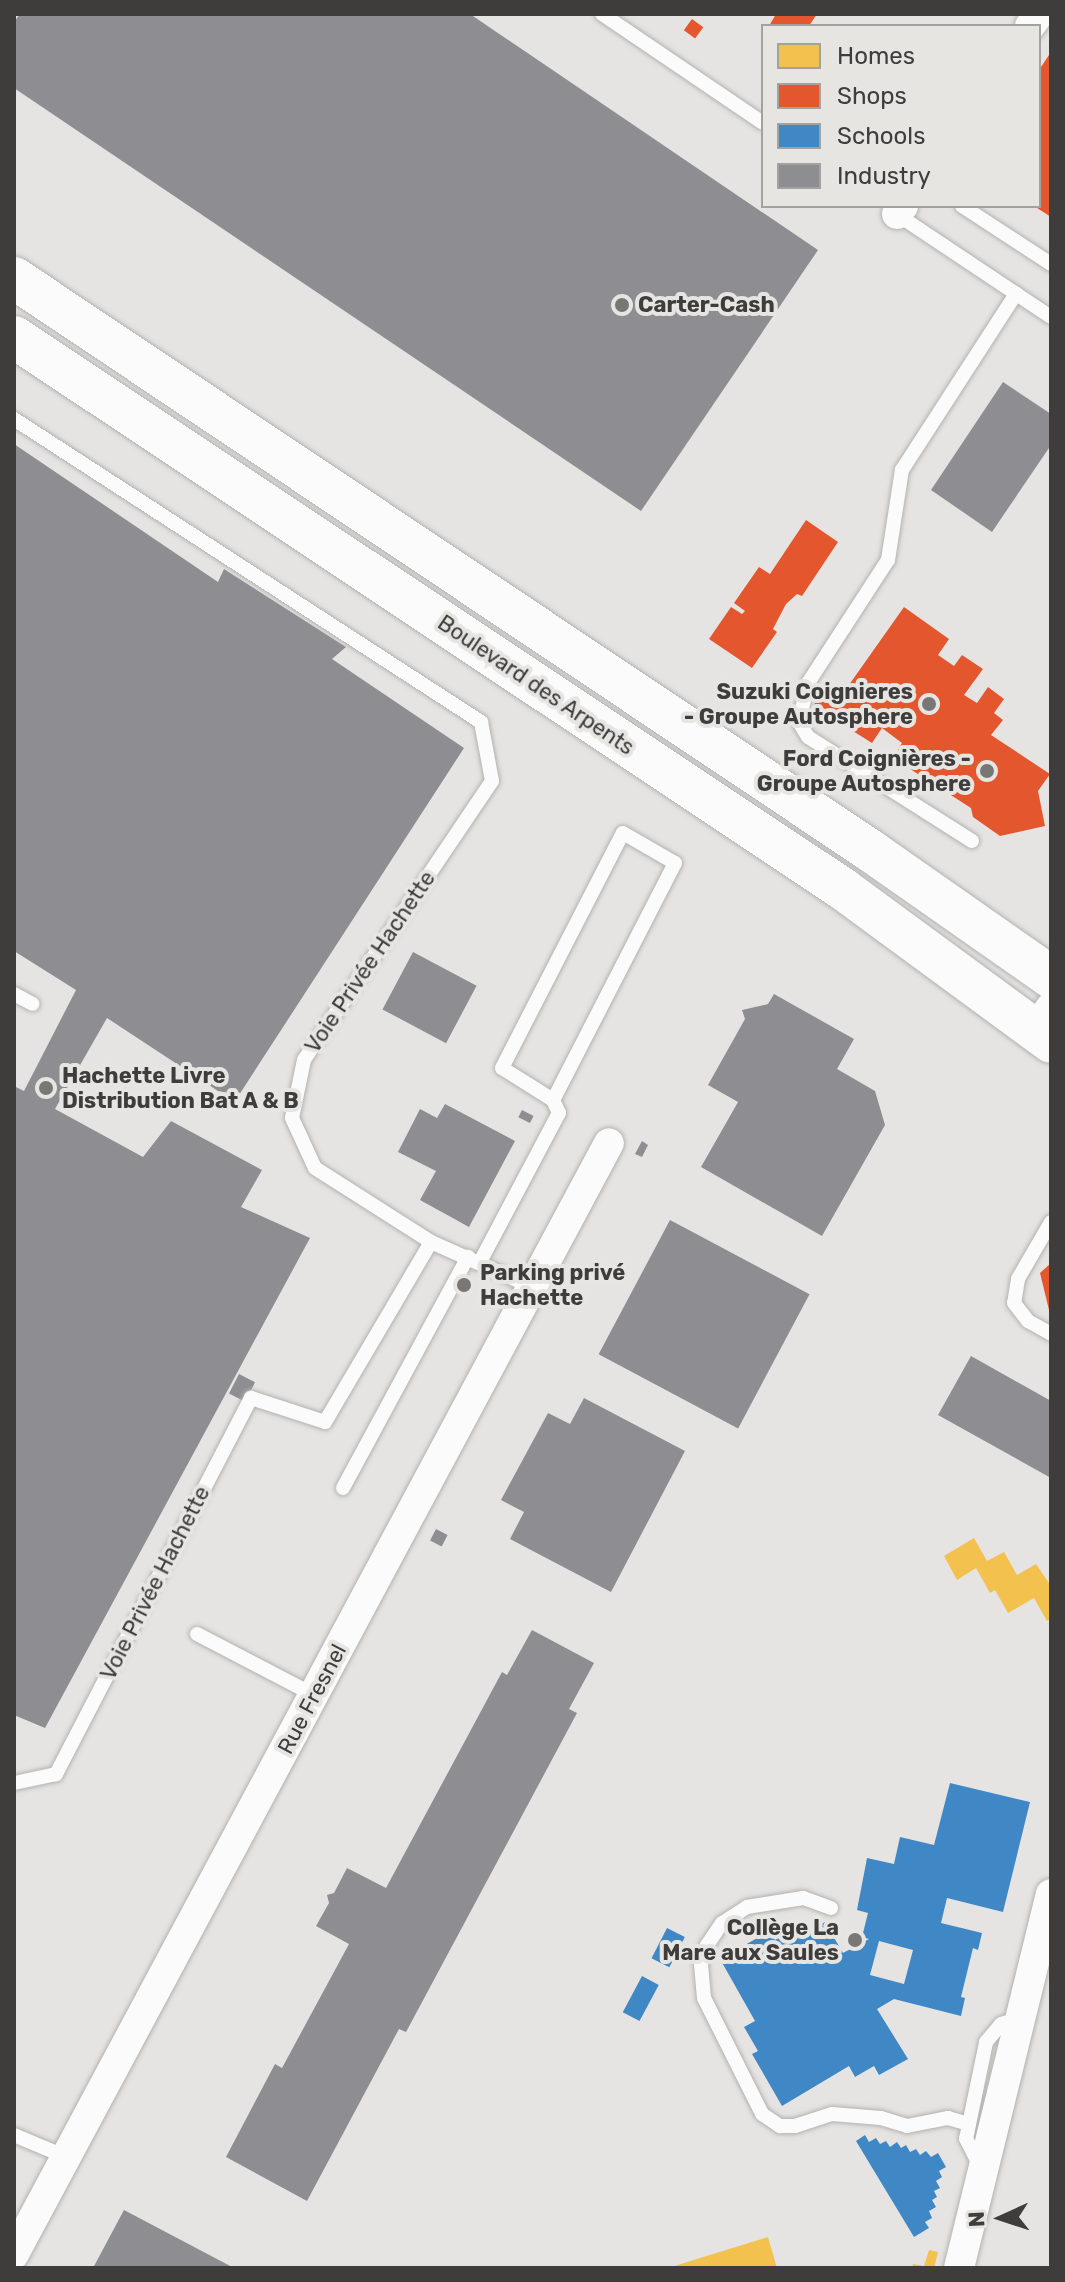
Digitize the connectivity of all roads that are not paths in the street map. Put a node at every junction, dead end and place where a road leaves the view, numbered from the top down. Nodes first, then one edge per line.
1 (602, 14) edge
2 (761, 122) edge
3 (965, 208) edge
4 (895, 209) edge
5 (1051, 264) edge
6 (14, 278) edge
7 (1016, 294) junction
8 (1051, 317) edge
9 (14, 337) edge
10 (14, 419) edge
11 (972, 841) dead end
12 (1051, 977) edge
13 (14, 994) edge
14 (33, 1004) dead end
15 (1046, 1025) edge
16 (553, 1100) junction
17 (609, 1143) dead end
18 (1051, 1222) edge
19 (431, 1242) junction
20 (474, 1260) junction
21 (532, 1287) junction
22 (1051, 1334) edge
23 (343, 1488) dead end
24 (197, 1634) dead end
25 (314, 1695) junction
26 (14, 1783) edge
27 (1051, 1894) edge
28 (831, 1908) dead end
29 (1020, 2019) junction
30 (966, 2123) junction
31 (14, 2135) edge
32 (66, 2157) junction
33 (983, 2170) junction
34 (14, 2254) edge
35 (959, 2268) edge

1 - 2 lane
3 - 5 lane
4 - 7 lane
6 - 12 street
7 - 8 lane
7 - 11 lane
9 - 15 street, Boulevard des Arpents
10 - 19 lane, Voie Privée Hachette
13 - 14 lane
16 - 16 lane
16 - 20 lane
17 - 21 street, Rue Fresnel
18 - 22 lane
19 - 20 lane
19 - 26 lane, Voie Privée Hachette
20 - 21 lane
20 - 23 lane
21 - 25 street, Rue Fresnel
24 - 25 lane
25 - 32 street, Rue Fresnel
27 - 29 street
28 - 30 lane
29 - 30 lane
29 - 33 street
30 - 33 lane
31 - 32 lane
32 - 34 street, Rue Fresnel
33 - 35 street

